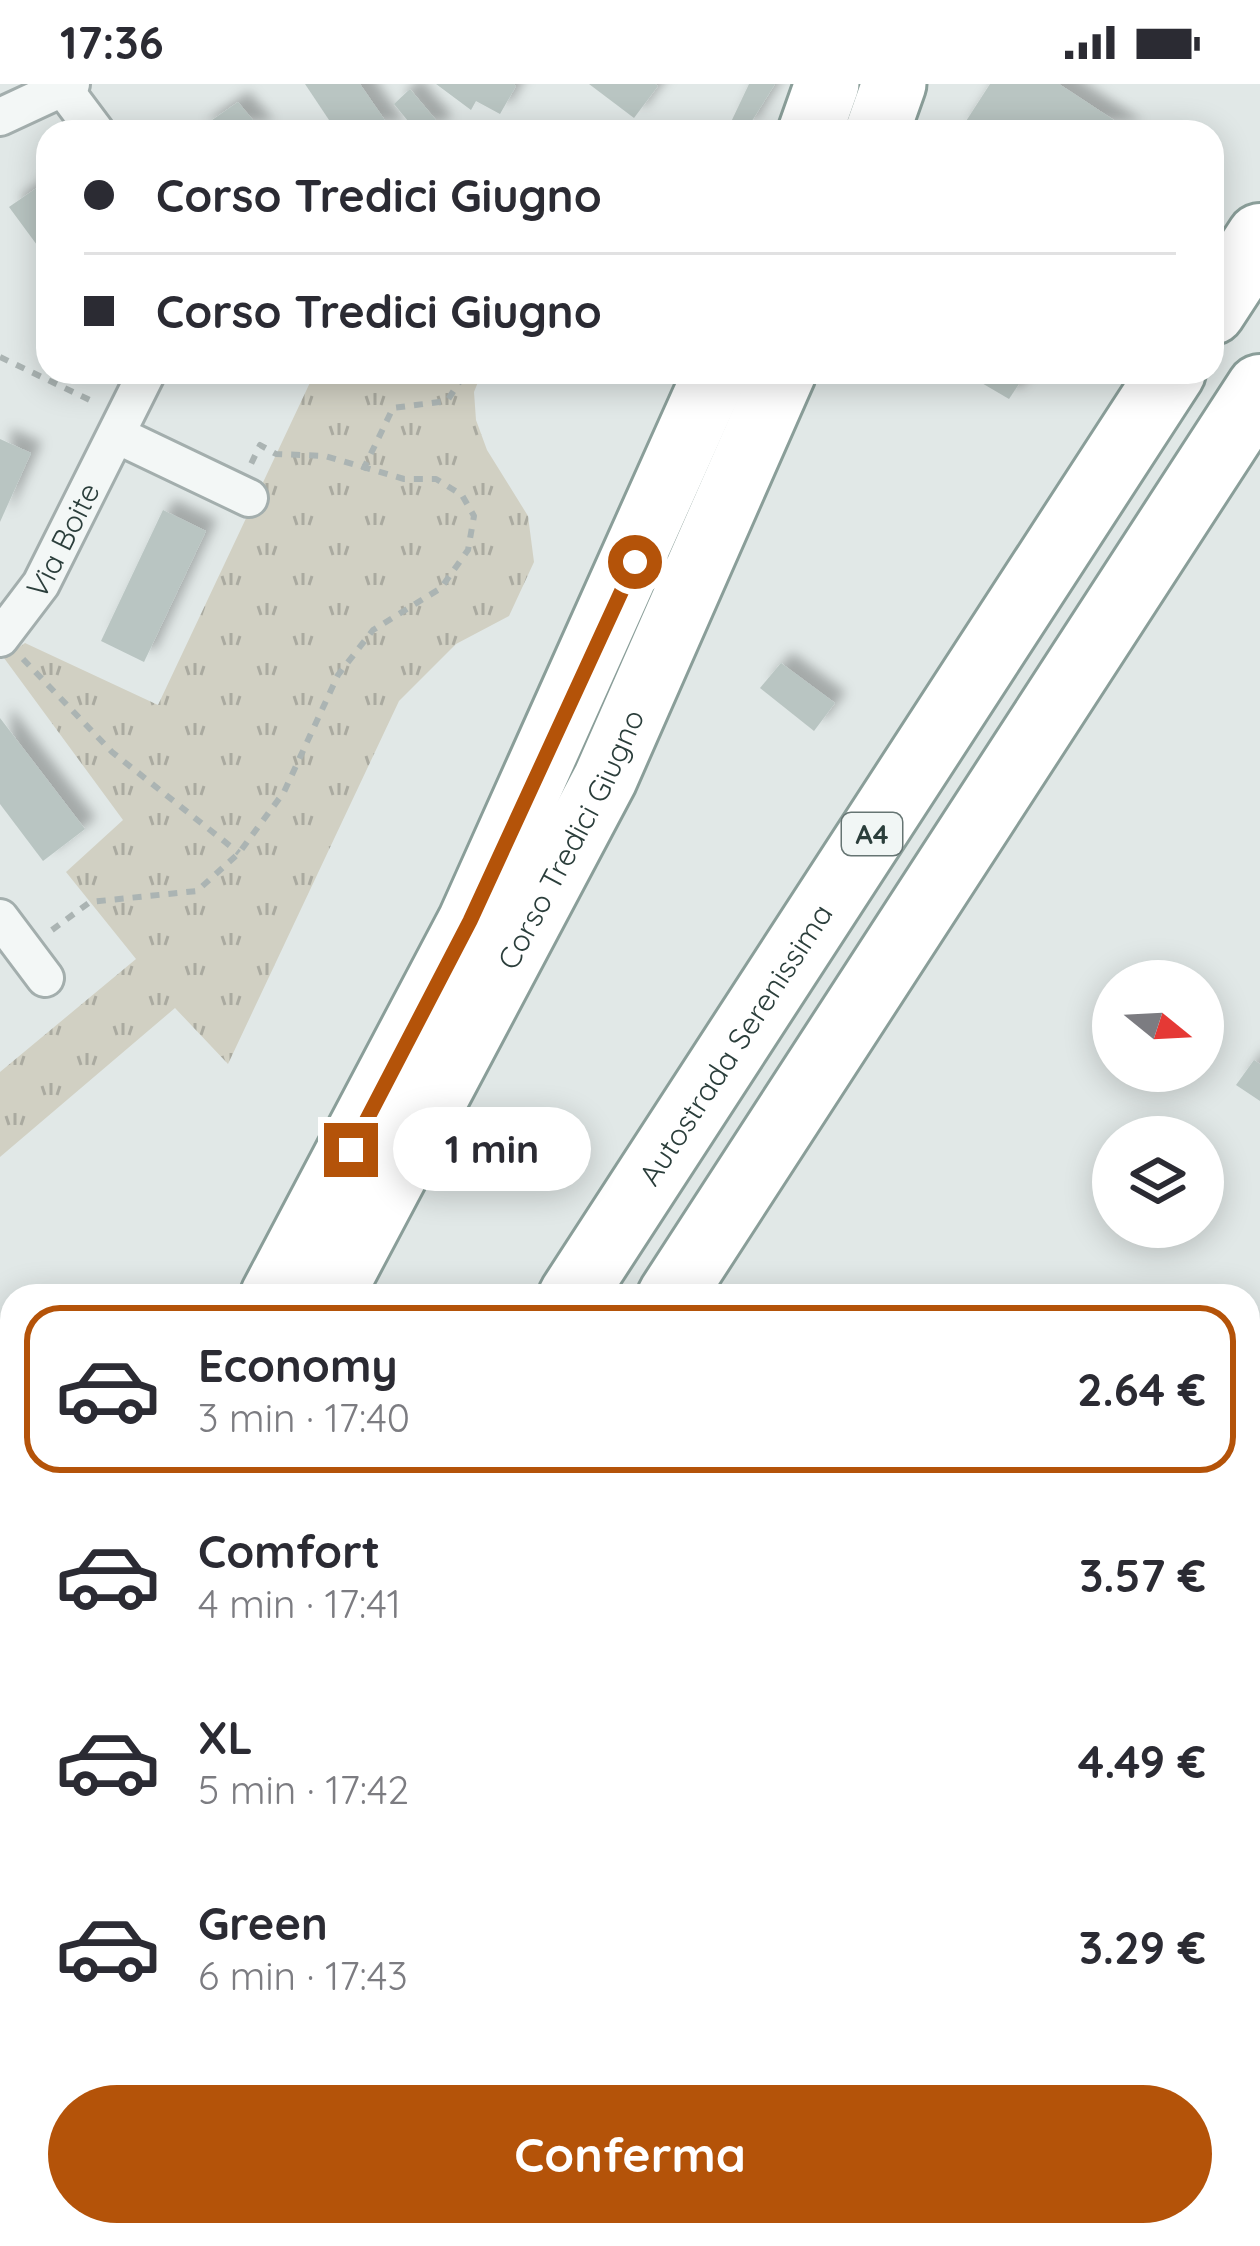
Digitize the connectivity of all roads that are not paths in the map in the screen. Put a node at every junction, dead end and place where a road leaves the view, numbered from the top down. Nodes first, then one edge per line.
1 (827, 84) edge
2 (894, 84) edge
3 (67, 86) edge
4 (0, 118) edge
5 (88, 120) edge
6 (814, 120) edge
7 (881, 120) edge
8 (1260, 237) edge
9 (1224, 292) edge
10 (141, 384) edge
11 (711, 384) edge
12 (779, 384) edge
13 (1164, 384) edge
14 (1260, 388) edge
15 (122, 426) junction
16 (243, 495) road end
17 (0, 638) edge
18 (0, 917) edge
19 (35, 964) road end
20 (278, 1284) edge
21 (338, 1284) edge
22 (580, 1284) edge
23 (679, 1284) edge

1 - 6 highway
2 - 7 highway
3 - 4 street
3 - 5 street
8 - 9 highway
10 - 15 street, Via Boite
11 - 20 highway, Corso Tredici Giugno
12 - 21 highway, Corso Tredici Giugno
13 - 22 highway, Autostrada Serenissima / A4
14 - 23 highway
15 - 16 street
15 - 17 street, Via Boite
18 - 19 street

